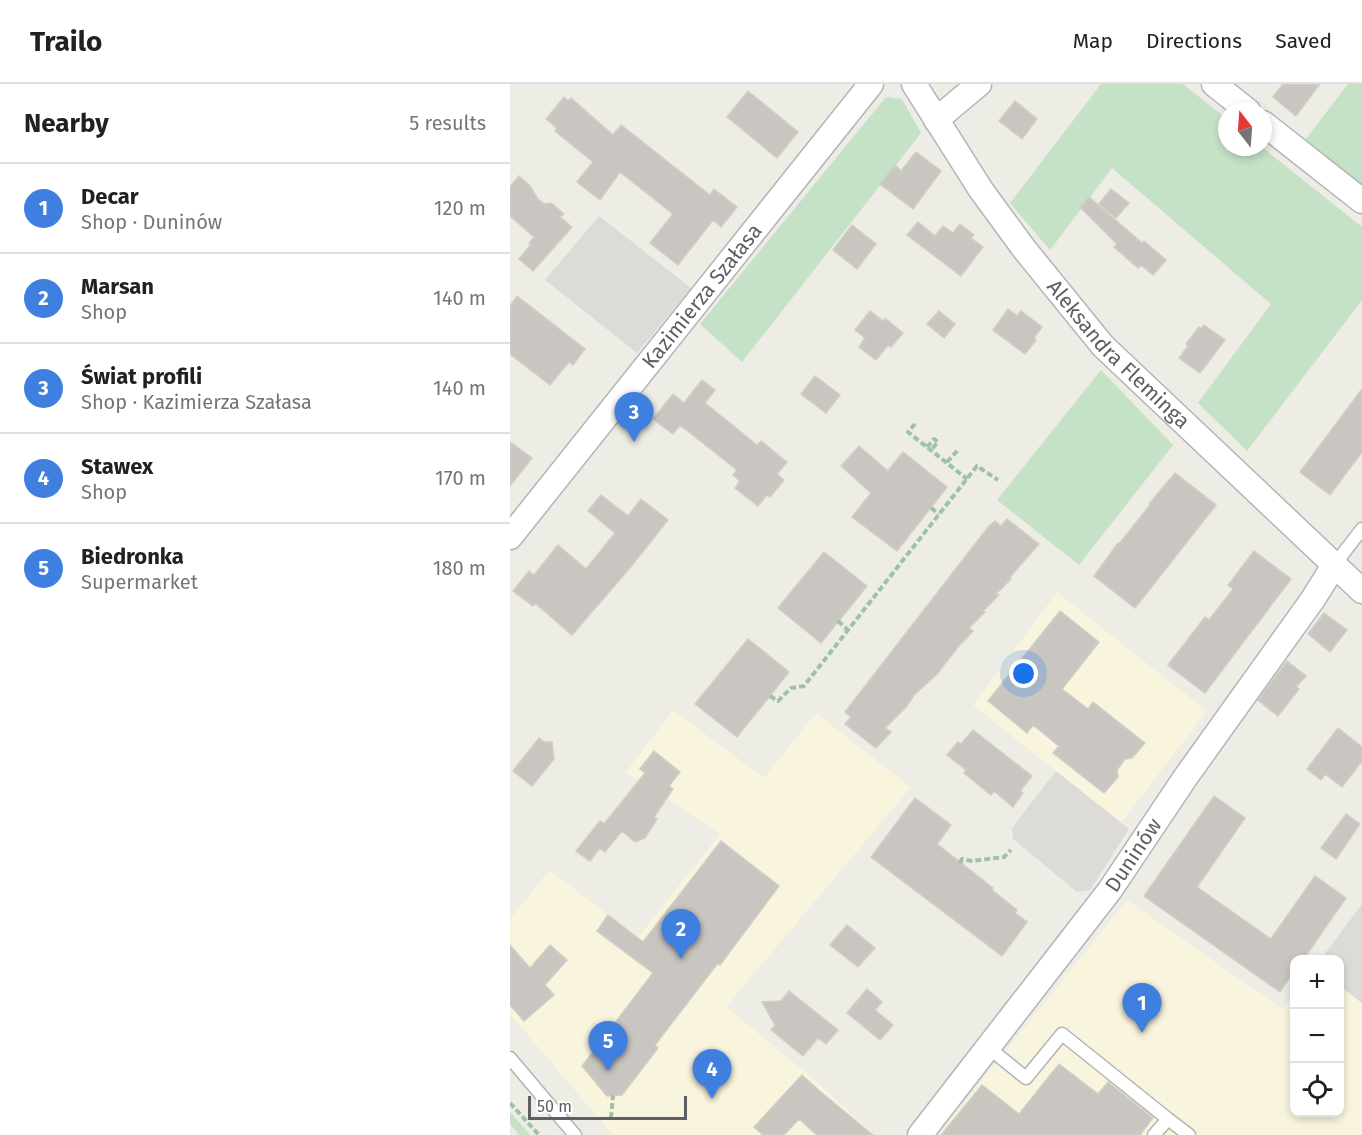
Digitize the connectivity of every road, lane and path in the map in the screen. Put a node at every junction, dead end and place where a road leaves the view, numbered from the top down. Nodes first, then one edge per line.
1 (871, 84) edge
2 (914, 84) edge
3 (979, 84) edge
4 (1214, 84) edge
5 (1237, 102) edge
6 (936, 120) junction
7 (1272, 130) edge
8 (1362, 201) edge
9 (915, 424) dead end
10 (927, 447) junction
11 (959, 449) dead end
12 (931, 450) junction
13 (946, 462) junction
14 (967, 479) junction
15 (998, 480) dead end
16 (931, 508) dead end
17 (939, 514) junction
18 (1362, 529) edge
19 (510, 537) edge
20 (1335, 564) junction
21 (1362, 591) edge
22 (838, 621) dead end
23 (848, 630) junction
24 (770, 696) dead end
25 (1011, 850) dead end
26 (960, 863) dead end
27 (989, 1048) junction
28 (510, 1058) edge
29 (613, 1095) dead end
30 (510, 1102) edge
31 (611, 1118) dead end
32 (1167, 1119) junction
33 (539, 1135) edge
34 (575, 1135) edge
35 (920, 1135) edge
36 (1154, 1135) edge
37 (1189, 1135) edge

1 - 19 street, Kazimierza Szałasa
2 - 6 street, Aleksandra Fleminga
3 - 6 street
4 - 5 street
6 - 20 street, Aleksandra Fleminga
7 - 8 street
9 - 10 path
10 - 12 path
10 - 12 path
11 - 13 path
12 - 13 path
13 - 14 path
14 - 15 path
14 - 17 path
16 - 17 path
17 - 23 path
18 - 20 lane
20 - 21 street, Aleksandra Fleminga
20 - 27 street, Duninów
22 - 23 path
23 - 24 path
25 - 26 path
27 - 32 lane
27 - 35 street, Duninów
28 - 34 lane
29 - 31 path
30 - 33 path
32 - 36 lane
32 - 37 lane

